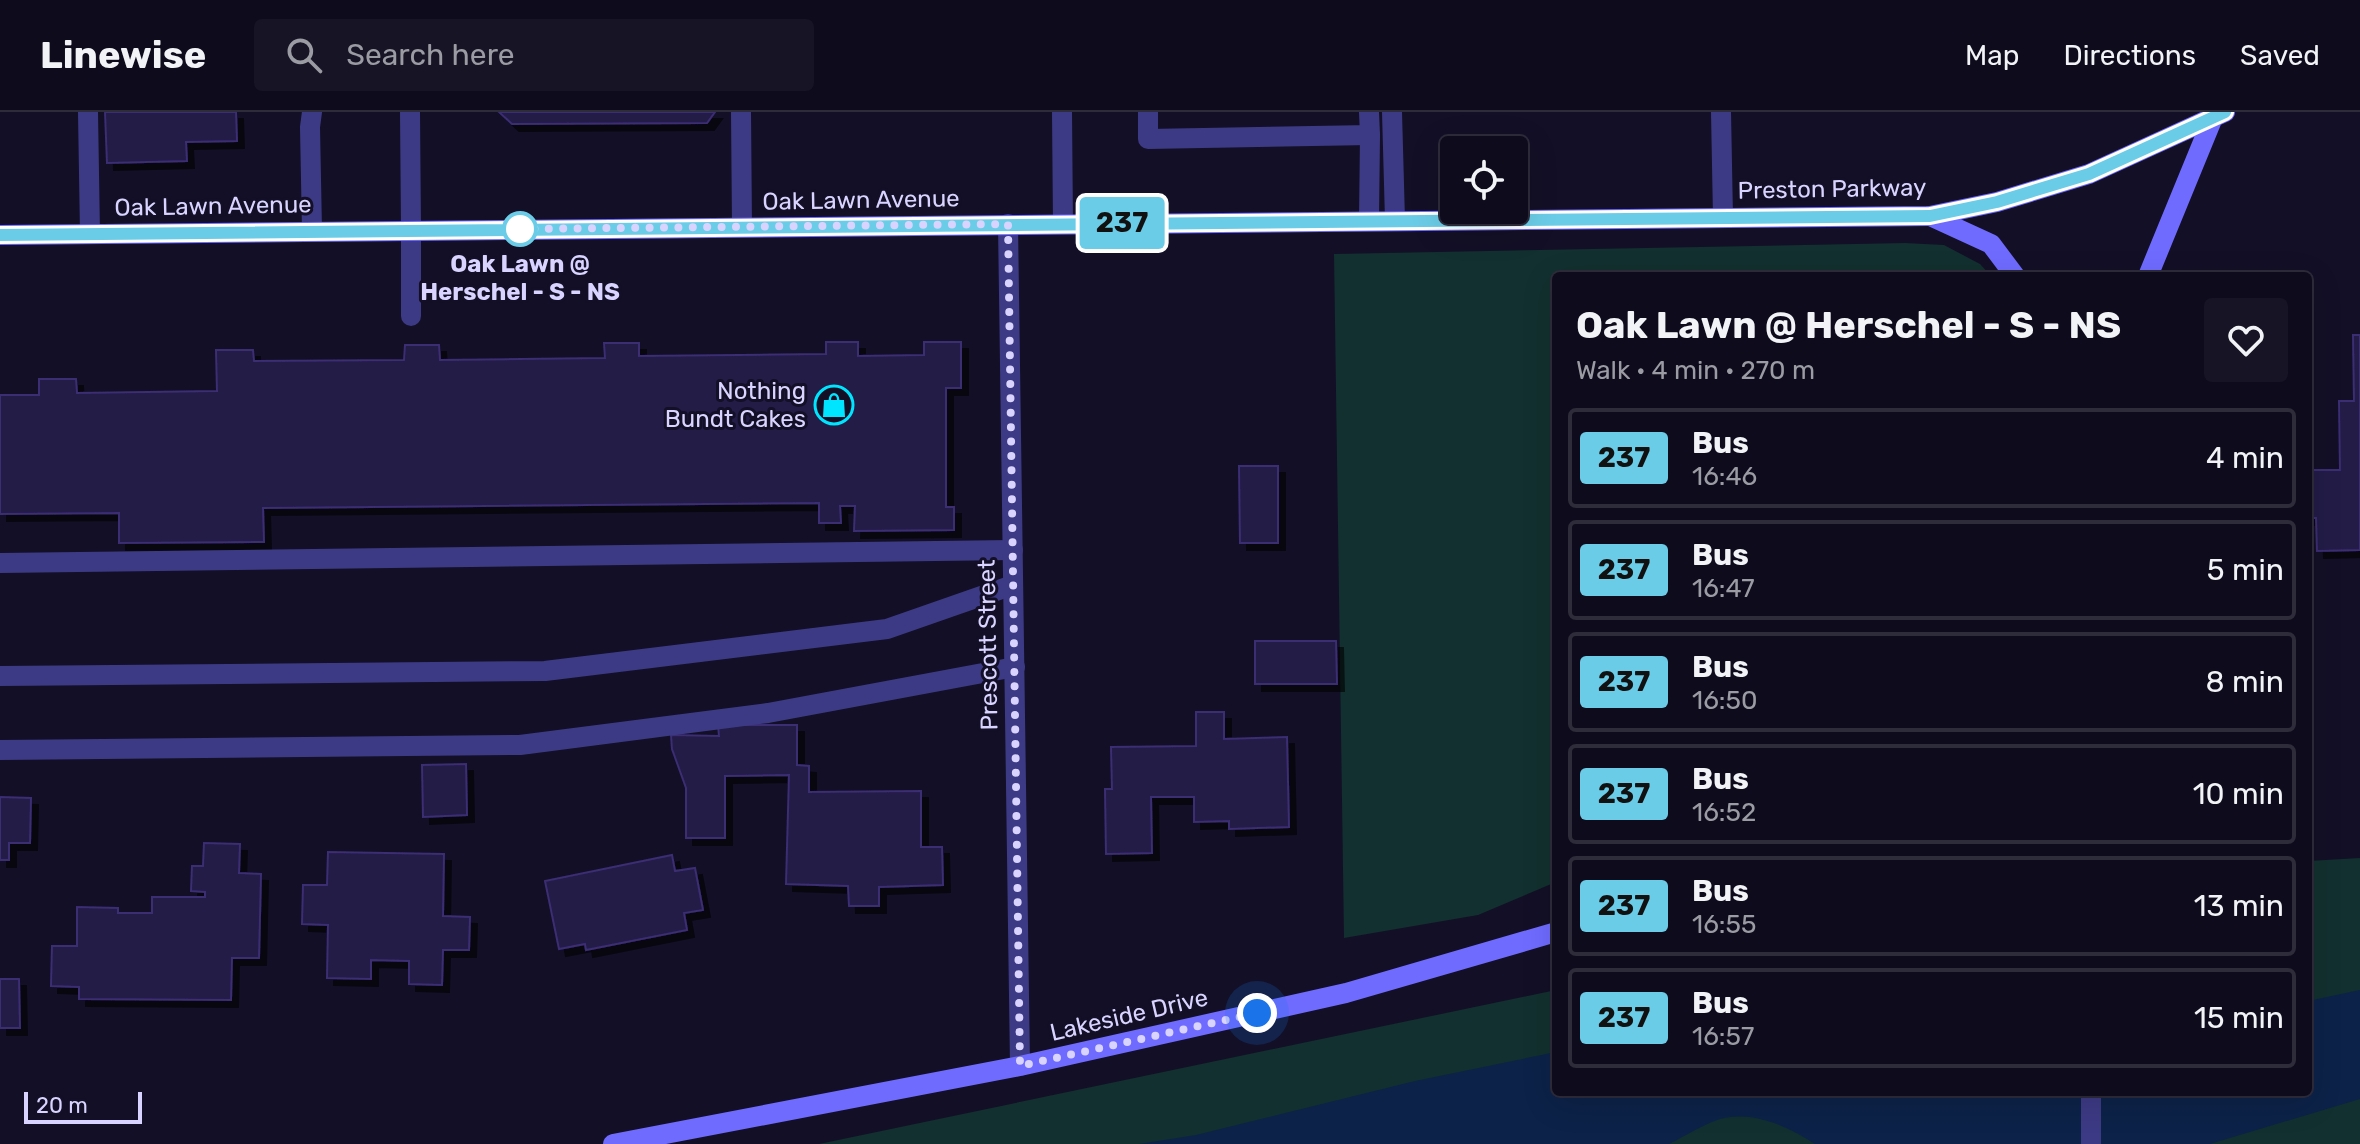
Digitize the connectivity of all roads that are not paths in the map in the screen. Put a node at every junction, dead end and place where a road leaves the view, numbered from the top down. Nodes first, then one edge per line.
1 (88, 112) edge
2 (312, 112) edge
3 (410, 112) edge
4 (741, 112) edge
5 (1062, 112) edge
6 (1148, 112) edge
7 (1369, 112) edge
8 (1392, 112) edge
9 (1721, 112) edge
10 (2218, 115) edge
11 (1370, 135) junction
12 (1930, 216) junction
13 (1723, 217) junction
14 (1369, 220) junction
15 (1395, 220) junction
16 (1008, 224) junction
17 (1063, 224) junction
18 (742, 227) junction
19 (411, 230) junction
20 (312, 231) junction
21 (90, 234) junction
22 (0, 235) edge
23 (2012, 272) edge
24 (2150, 272) edge
25 (411, 316) dead end
26 (1013, 550) junction
27 (0, 563) edge
28 (1013, 585) junction
29 (1015, 667) junction
30 (0, 676) edge
31 (0, 750) edge
32 (1552, 933) edge
33 (1020, 1066) junction
34 (2091, 1096) edge
35 (613, 1144) edge
36 (2091, 1144) edge

1 - 21 street
2 - 20 street
3 - 19 street
4 - 18 street
5 - 17 street
6 - 11 street
7 - 11 street
8 - 15 street
9 - 13 street
10 - 12 main road, Preston Parkway
10 - 24 main road
11 - 14 street
12 - 13 main road, Preston Parkway
12 - 23 main road
13 - 15 main road, Oak Lawn Avenue
14 - 15 main road, Oak Lawn Avenue
14 - 17 main road, Oak Lawn Avenue
16 - 17 main road, Oak Lawn Avenue
16 - 18 main road, Oak Lawn Avenue
16 - 26 street, Prescott Street
18 - 19 main road, Oak Lawn Avenue
19 - 20 main road, Oak Lawn Avenue
19 - 25 street
20 - 21 main road, Oak Lawn Avenue
21 - 22 main road, Oak Lawn Avenue
26 - 27 street
26 - 28 street, Prescott Street
28 - 29 street, Prescott Street
28 - 30 street
29 - 31 street
29 - 33 street, Prescott Street
32 - 33 main road, Lakeside Drive
33 - 35 main road, Lakeside Drive
34 - 36 street

